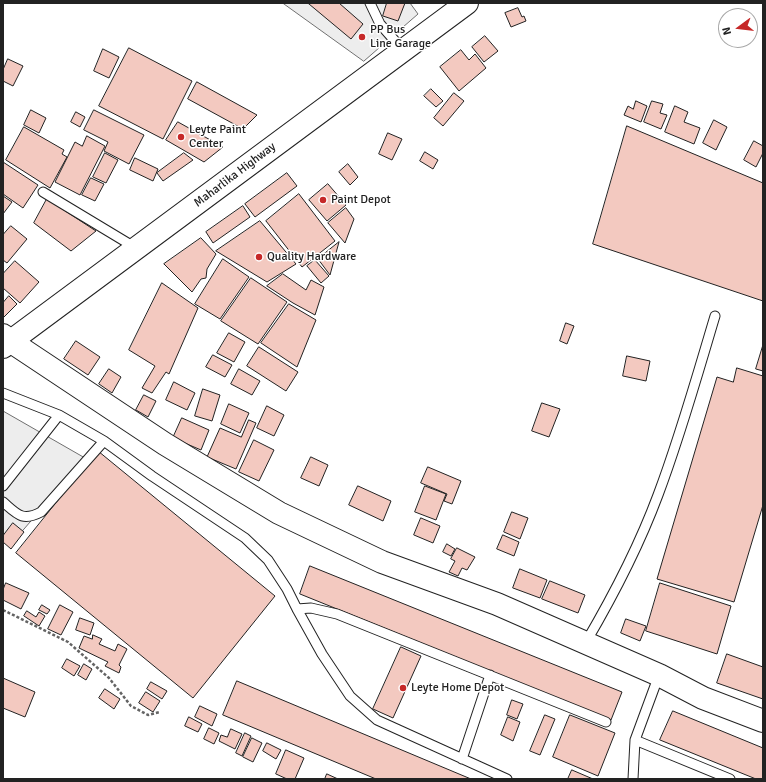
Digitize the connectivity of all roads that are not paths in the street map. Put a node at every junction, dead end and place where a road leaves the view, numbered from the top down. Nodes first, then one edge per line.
1 (370, 3) edge
2 (467, 3) edge
3 (403, 50) junction
4 (43, 192) dead end
5 (136, 248) junction
6 (715, 316) dead end
7 (5, 341) edge
8 (3, 393) edge
9 (59, 415) junction
10 (104, 441) junction
11 (3, 486) edge
12 (3, 502) edge
13 (297, 609) junction
14 (585, 643) junction
15 (490, 675) junction
16 (659, 675) junction
17 (763, 721) edge
18 (606, 722) dead end
19 (635, 740) junction
20 (462, 759) junction
21 (635, 778) edge
22 (507, 779) edge
23 (730, 779) edge

1 - 3 lane
2 - 3 street, Maharlika Highway
3 - 5 street, Maharlika Highway
4 - 5 lane
5 - 7 street, Maharlika Highway
6 - 14 lane
7 - 14 street
8 - 9 lane
9 - 10 lane
9 - 11 lane
10 - 12 lane
10 - 13 lane
13 - 15 lane
13 - 20 lane
14 - 16 street
15 - 18 lane
15 - 20 lane
16 - 17 street
16 - 19 lane
19 - 21 lane
19 - 23 lane
20 - 22 lane

